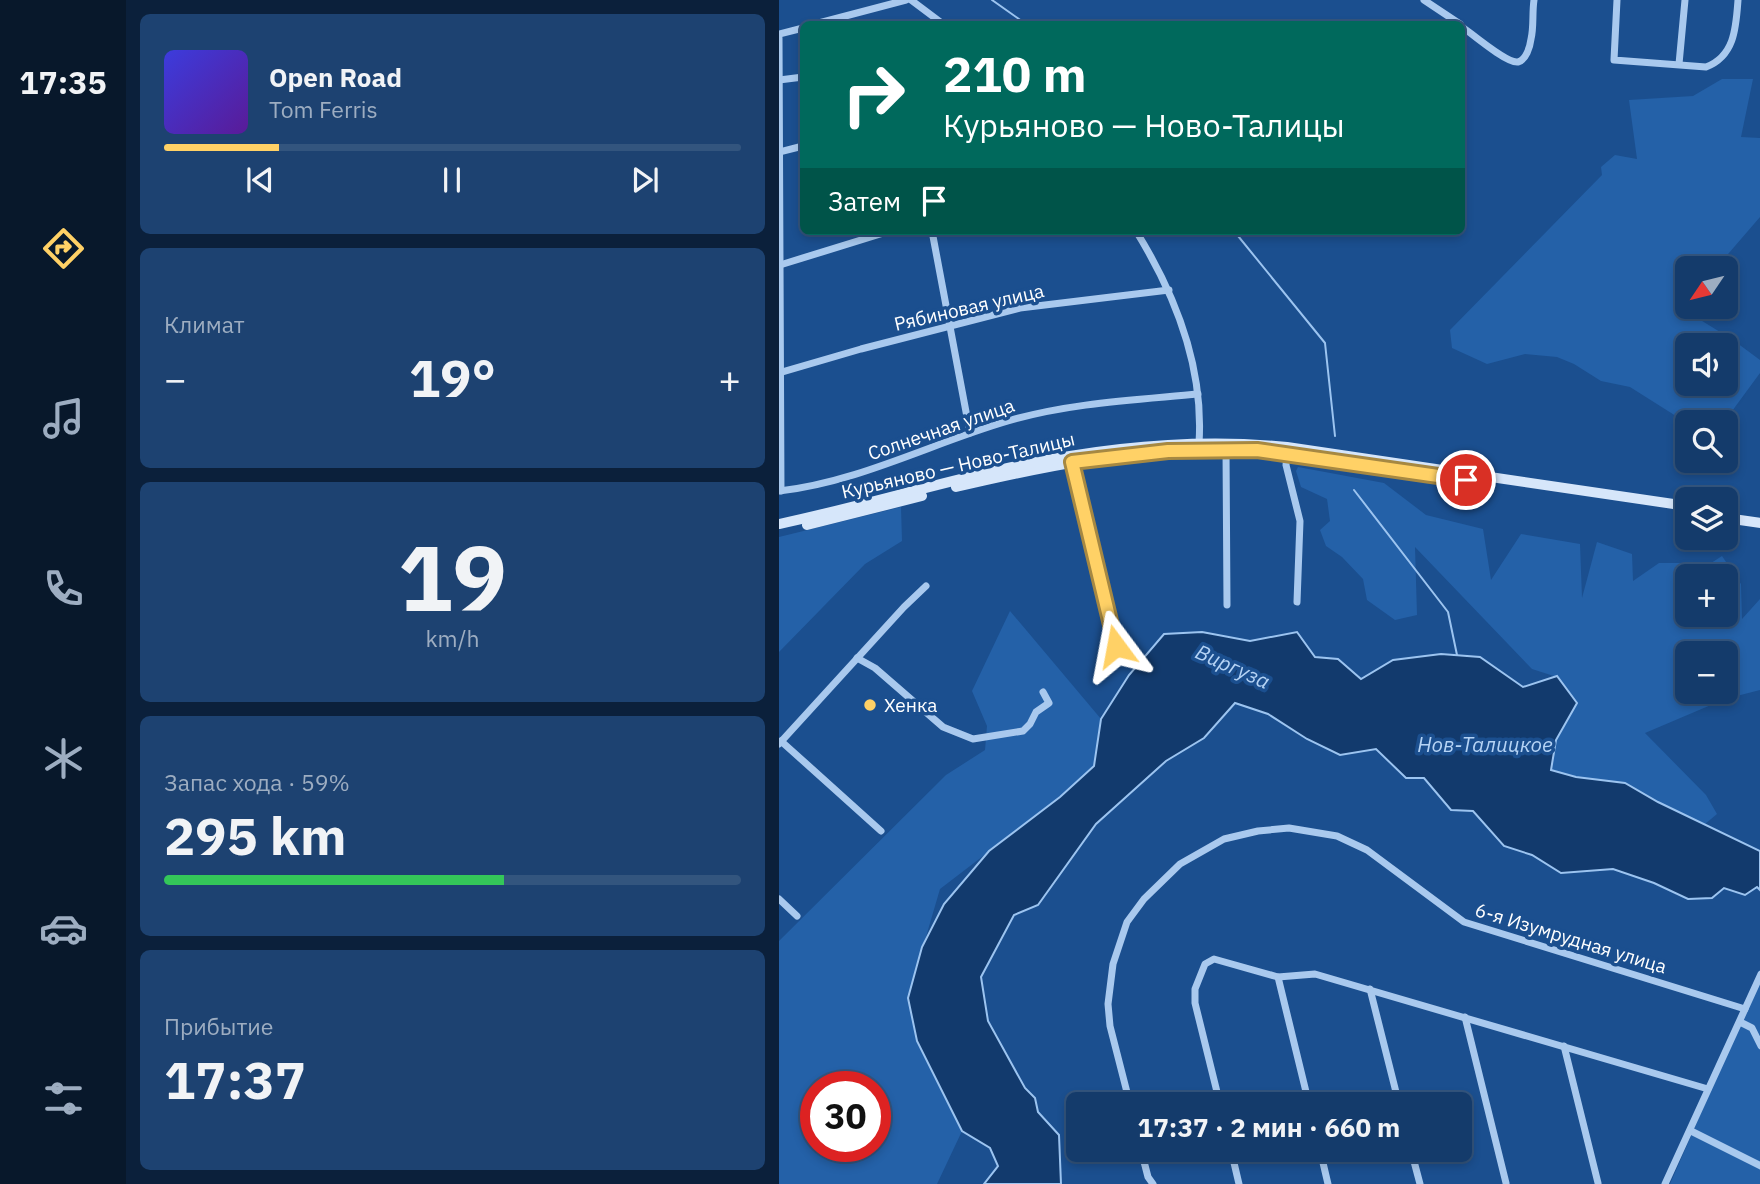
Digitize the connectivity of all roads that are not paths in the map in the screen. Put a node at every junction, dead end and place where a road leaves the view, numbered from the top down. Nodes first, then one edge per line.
1 (909, 0) edge
2 (1424, 0) edge
3 (1534, 0) edge
4 (1617, 0) edge
5 (1685, 0) edge
6 (1738, 0) edge
7 (827, 21) edge
8 (939, 21) edge
9 (1456, 21) edge
10 (800, 28) edge
11 (1465, 28) edge
12 (779, 36) edge
13 (1679, 64) junction
14 (800, 77) edge
15 (780, 80) edge
16 (800, 147) edge
17 (780, 152) edge
18 (877, 235) edge
19 (933, 235) edge
20 (1138, 235) edge
21 (780, 265) edge
22 (1169, 290) junction
23 (951, 326) junction
24 (780, 373) edge
25 (1198, 394) junction
26 (970, 433) junction
27 (1199, 443) junction
28 (1226, 449) junction
29 (1287, 454) junction
30 (1072, 459) junction
31 (780, 491) edge
32 (1675, 504) edge
33 (1675, 510) edge
34 (1738, 513) edge
35 (1760, 516) edge
36 (1738, 520) edge
37 (1760, 523) edge
38 (779, 524) edge
39 (779, 530) edge
40 (926, 586) dead end
41 (1297, 602) dead end
42 (1227, 605) dead end
43 (1116, 646) dead end
44 (857, 658) junction
45 (1043, 692) dead end
46 (780, 742) edge
47 (882, 831) dead end
48 (779, 899) edge
49 (797, 916) dead end
50 (1278, 977) junction
51 (1759, 978) edge
52 (1370, 989) junction
53 (1745, 1009) junction
54 (1466, 1017) junction
55 (1740, 1022) junction
56 (1564, 1046) junction
57 (1760, 1046) edge
58 (1708, 1089) junction
59 (1127, 1092) edge
60 (1217, 1092) edge
61 (1306, 1092) edge
62 (1396, 1092) edge
63 (1691, 1131) junction
64 (1144, 1162) edge
65 (1234, 1162) edge
66 (1323, 1162) edge
67 (1414, 1162) edge
68 (1760, 1166) edge
69 (1506, 1183) edge
70 (1598, 1183) edge
71 (1153, 1184) edge
72 (1239, 1184) edge
73 (1328, 1184) edge
74 (1420, 1184) edge
75 (1665, 1184) edge

1 - 7 street
1 - 8 street
2 - 9 street
3 - 11 street
4 - 13 street
5 - 13 street
6 - 13 street
10 - 12 street
12 - 15 street
14 - 15 street
15 - 17 street
16 - 17 street
17 - 21 street
18 - 21 street
19 - 23 street
20 - 22 street
21 - 24 street
22 - 23 street, Рябиновая улица
22 - 25 street
23 - 24 street, Рябиновая улица
23 - 26 street
24 - 31 street
25 - 26 street, Солнечная улица
25 - 27 street
26 - 31 street, Солнечная улица
27 - 30 main road, Курьяново — Ново-Талицы
27 - 32 main road, Курьяново — Ново-Талицы
28 - 29 main road, Курьяново — Ново-Талицы
28 - 30 main road, Курьяново — Ново-Талицы
28 - 42 street
29 - 33 main road, Курьяново — Ново-Талицы
29 - 41 street
30 - 38 main road, Курьяново — Ново-Талицы
30 - 39 main road, Курьяново — Ново-Талицы
30 - 43 street
34 - 35 main road
36 - 37 main road
40 - 44 street
44 - 45 street
44 - 46 street
46 - 47 street
48 - 49 street
50 - 52 street
50 - 60 street
50 - 61 street
51 - 53 street
52 - 54 street
52 - 62 street
53 - 55 street
53 - 59 street, 6-я Изумрудная улица
54 - 56 street
54 - 69 street
55 - 57 street
55 - 58 street
56 - 58 street
56 - 70 street
58 - 63 street
63 - 68 street
63 - 75 street
64 - 71 street
65 - 72 street
66 - 73 street
67 - 74 street

